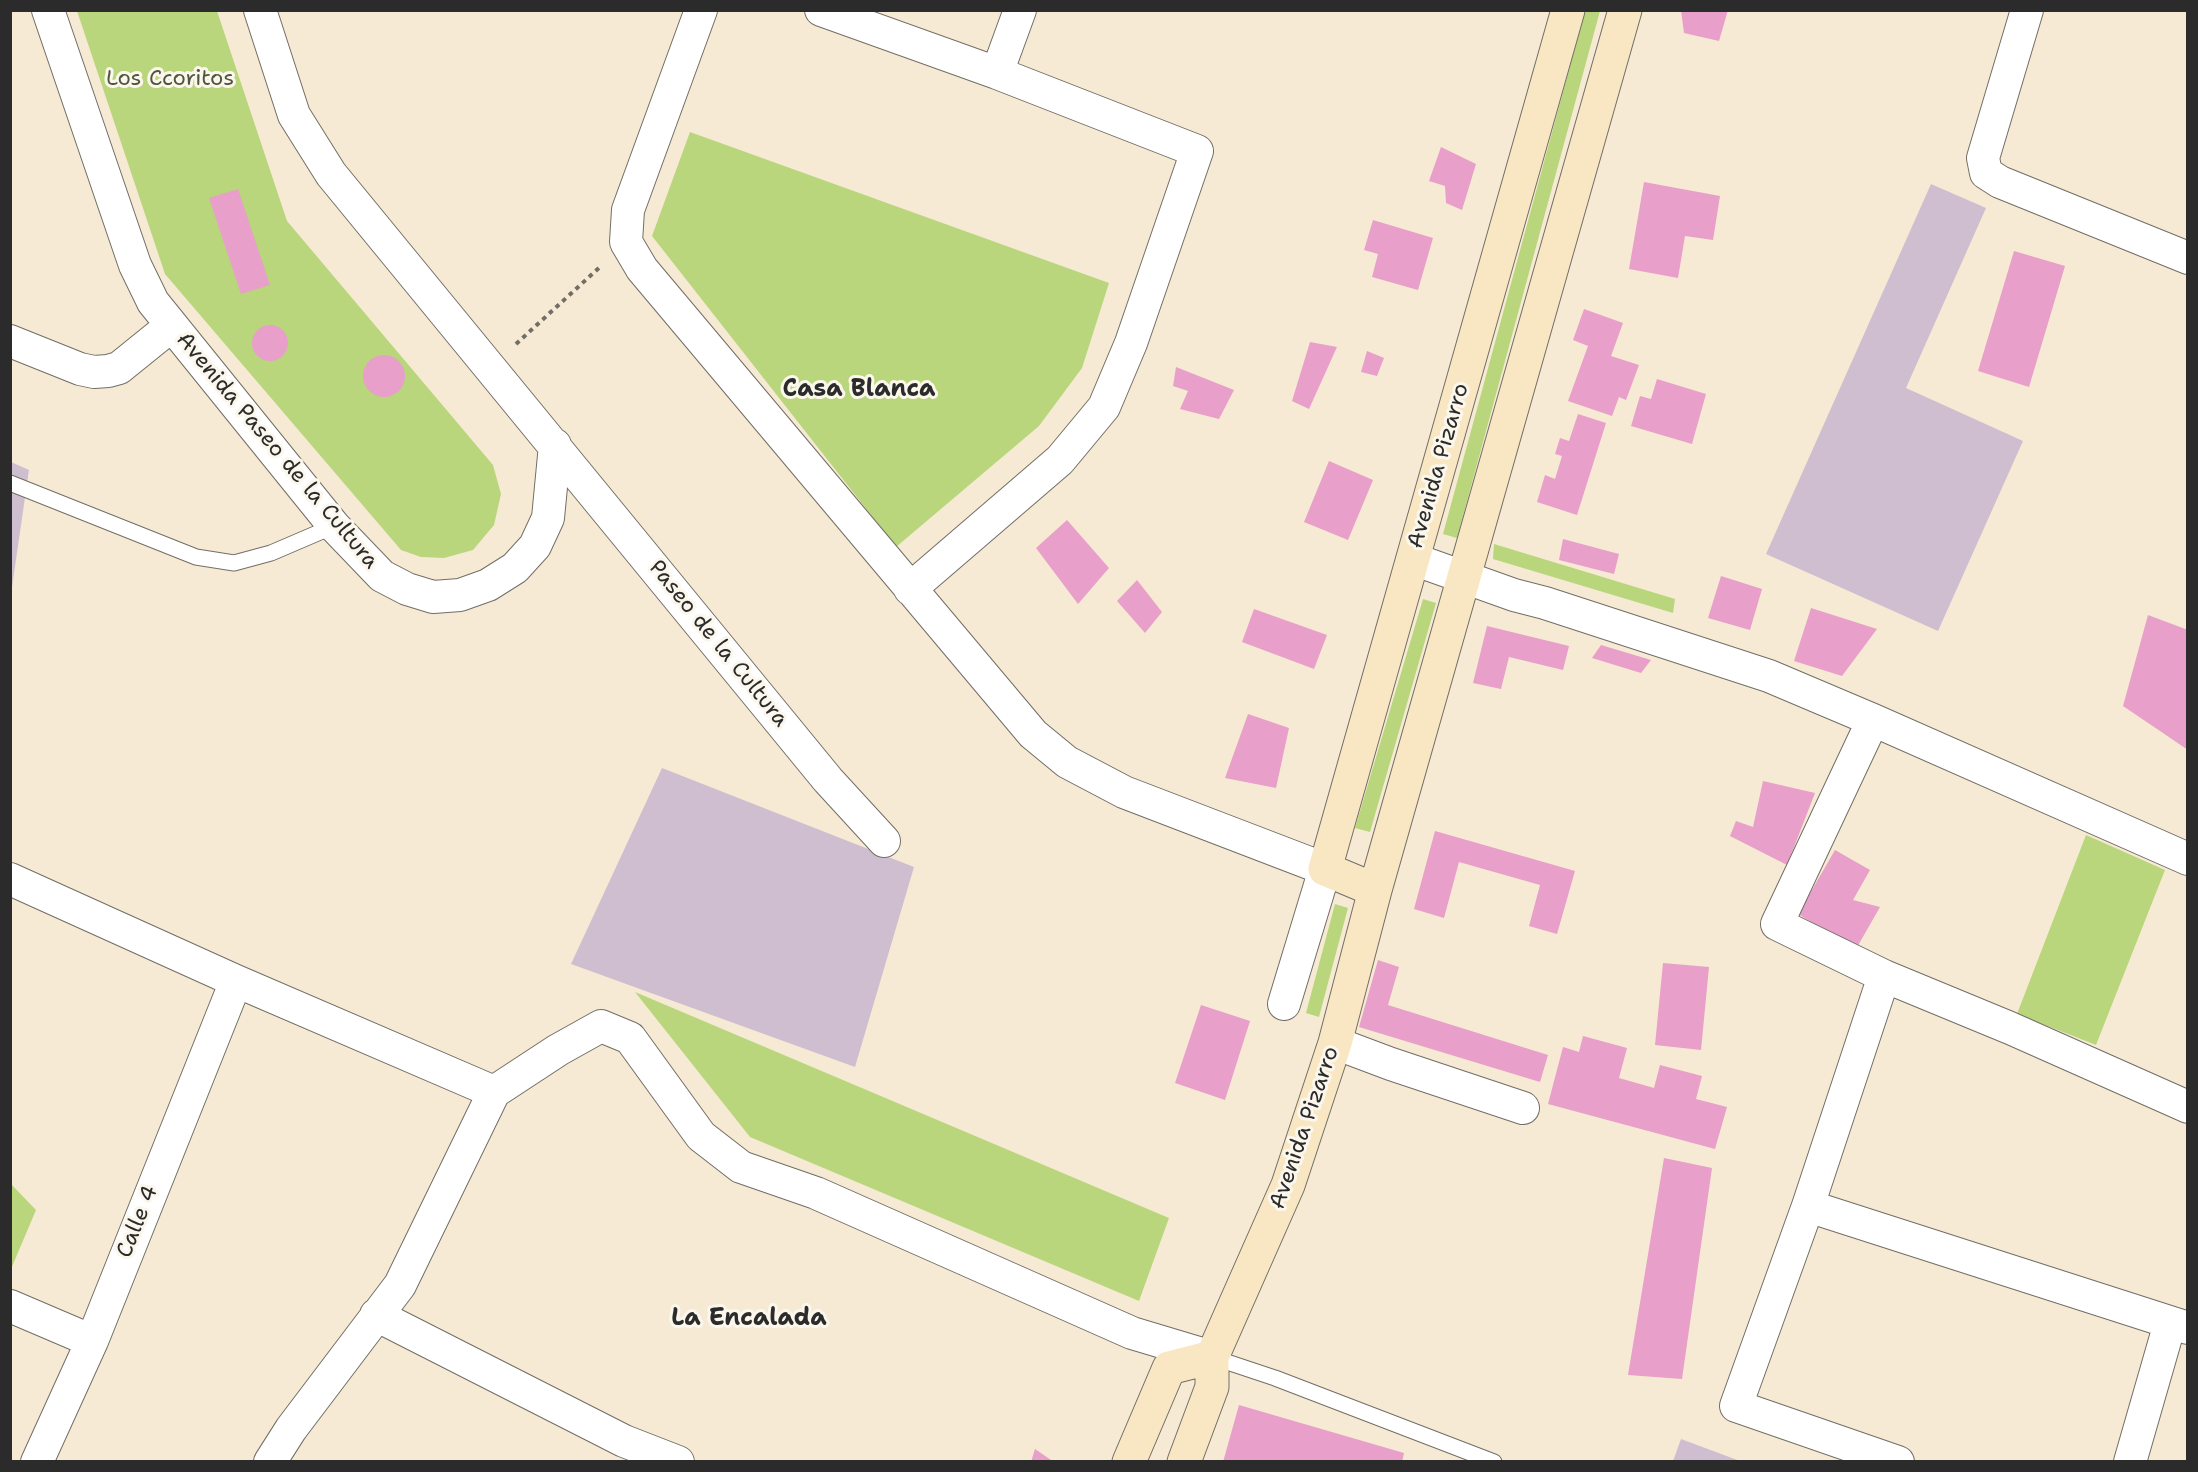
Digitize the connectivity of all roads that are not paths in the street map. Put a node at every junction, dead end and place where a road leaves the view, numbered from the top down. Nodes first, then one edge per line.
1 (48, 10) edge
2 (260, 10) edge
3 (701, 10) edge
4 (820, 10) edge
5 (1020, 10) edge
6 (1568, 10) edge
7 (1625, 10) edge
8 (2027, 10) edge
9 (997, 73) junction
10 (2187, 258) edge
11 (171, 326) junction
12 (10, 341) edge
13 (555, 445) junction
14 (10, 483) edge
15 (334, 526) junction
16 (1413, 560) junction
17 (1464, 576) junction
18 (910, 589) junction
19 (1873, 720) junction
20 (884, 841) dead end
21 (2187, 859) edge
22 (1325, 869) junction
23 (10, 879) edge
24 (1375, 890) junction
25 (1884, 976) junction
26 (236, 981) junction
27 (1284, 1004) dead end
28 (1335, 1043) junction
29 (494, 1092) junction
30 (2187, 1107) edge
31 (1523, 1108) dead end
32 (1808, 1206) junction
33 (10, 1306) edge
34 (376, 1315) junction
35 (2179, 1325) edge
36 (92, 1341) junction
37 (1212, 1357) junction
38 (619, 1451) edge
39 (37, 1461) edge
40 (270, 1461) edge
41 (678, 1461) edge
42 (1129, 1461) edge
43 (1184, 1461) edge
44 (1494, 1461) edge
45 (1898, 1461) edge
46 (2130, 1461) edge

1 - 11 street, Avenida Paseo de la Cultura
2 - 13 street
3 - 18 street
4 - 9 street
5 - 9 street
6 - 16 main road, Avenida Pizarro
7 - 17 main road, Avenida Pizarro
8 - 10 street
9 - 18 street
11 - 12 street
11 - 15 street, Avenida Paseo de la Cultura
13 - 15 street, Avenida Paseo de la Cultura
13 - 20 street, Paseo de la Cultura
14 - 15 lane
16 - 17 street
16 - 22 main road, Avenida Pizarro
17 - 19 street
17 - 24 main road, Avenida Pizarro
18 - 22 street
19 - 21 street
19 - 25 street
22 - 24 main road
22 - 27 street
23 - 26 street
24 - 28 main road, Avenida Pizarro
25 - 30 street
25 - 32 street
26 - 29 street
26 - 36 street, Calle 4
28 - 31 street
28 - 37 main road, Avenida Pizarro
29 - 34 street
29 - 37 street
32 - 35 street
32 - 45 street
33 - 36 street
34 - 38 street
34 - 40 street
35 - 46 street
36 - 39 street, Calle 4
37 - 42 main road
37 - 43 main road, Avenida Pizarro
37 - 44 lane
38 - 41 street

